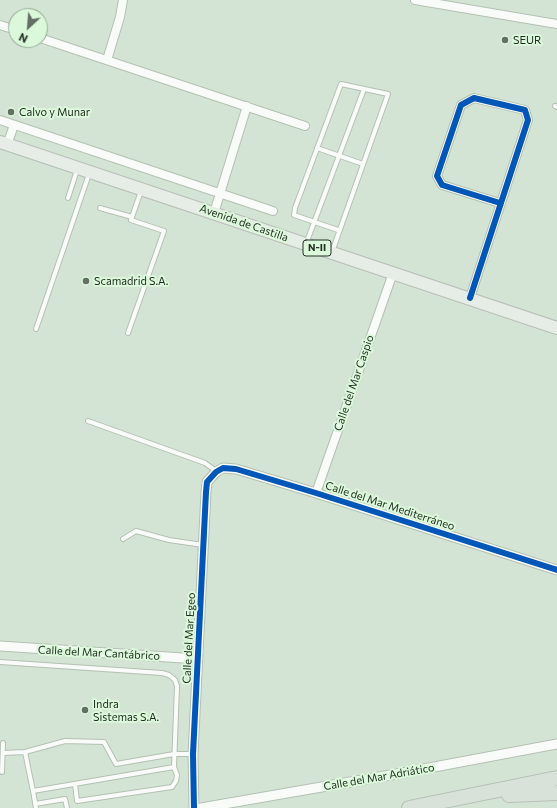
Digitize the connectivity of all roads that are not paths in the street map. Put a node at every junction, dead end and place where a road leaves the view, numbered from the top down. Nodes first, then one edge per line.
1 (123, 0) edge
2 (415, 0) edge
3 (557, 24) edge
4 (48, 41) edge
5 (106, 60) junction
6 (364, 89) junction
7 (247, 106) junction
8 (0, 120) edge
9 (14, 125) junction
10 (305, 126) dead end
11 (4, 144) edge
12 (317, 148) junction
13 (339, 156) junction
14 (363, 164) junction
15 (78, 168) junction
16 (90, 172) junction
17 (142, 189) junction
18 (221, 194) junction
19 (68, 198) dead end
20 (500, 203) junction
21 (100, 208) dead end
22 (273, 211) dead end
23 (214, 213) junction
24 (132, 218) junction
25 (313, 222) junction
26 (338, 230) junction
27 (306, 244) junction
28 (332, 252) junction
29 (393, 273) junction
30 (470, 298) junction
31 (557, 328) edge
32 (36, 329) dead end
33 (128, 333) dead end
34 (88, 421) dead end
35 (216, 472) junction
36 (316, 493) junction
37 (123, 539) dead end
38 (203, 545) junction
39 (557, 570) edge
40 (0, 646) edge
41 (198, 658) junction
42 (0, 662) edge
43 (3, 743) dead end
44 (557, 744) edge
45 (25, 752) junction
46 (3, 754) junction
47 (174, 754) junction
48 (193, 754) junction
49 (174, 767) junction
50 (2, 772) dead end
51 (557, 778) edge
52 (74, 784) junction
53 (33, 790) junction
54 (557, 793) edge
55 (457, 797) junction
56 (36, 806) edge
57 (67, 808) edge
58 (194, 808) edge
59 (201, 808) edge
60 (409, 808) edge

1 - 5 street
2 - 3 street
4 - 5 street
5 - 7 street
6 - 12 lane
6 - 13 lane
6 - 14 lane
7 - 10 street
7 - 18 street
8 - 9 street
9 - 11 street
9 - 18 street
11 - 15 main road, Avenida de Castilla / N-II
12 - 13 lane
12 - 25 lane
13 - 14 lane
13 - 25 lane
14 - 26 lane
15 - 16 main road, Avenida de Castilla / N-II
15 - 19 lane
16 - 17 main road, Avenida de Castilla / N-II
16 - 32 lane
17 - 23 main road, Avenida de Castilla / N-II
17 - 24 lane
18 - 22 street
18 - 23 street
20 - 20 street
20 - 30 street
21 - 24 lane
23 - 27 main road, Avenida de Castilla / N-II
24 - 33 lane
25 - 26 lane
25 - 27 lane
26 - 28 lane
27 - 28 main road, Avenida de Castilla / N-II
28 - 29 main road, Avenida de Castilla / N-II
29 - 30 main road, Avenida de Castilla / N-II
29 - 36 street, Calle del Mar Caspio
30 - 31 main road, Avenida de Castilla / N-II
34 - 35 lane
35 - 36 street, Calle del Mar Mediterráneo
35 - 38 street, Calle del Mar Egeo
36 - 39 street, Calle del Mar Mediterráneo
37 - 38 lane
38 - 41 street, Calle del Mar Egeo
40 - 41 street, Calle del Mar Cantábrico
41 - 48 street, Calle del Mar Egeo
42 - 47 lane
43 - 46 lane
44 - 59 street, Calle del Mar Adriático
45 - 46 lane
45 - 47 lane
45 - 53 lane
46 - 50 lane
47 - 48 lane
47 - 49 lane
48 - 58 street, Calle del Mar Egeo
49 - 52 lane
49 - 52 lane
51 - 55 highway
52 - 53 lane
53 - 56 lane
54 - 55 highway
55 - 60 highway
56 - 57 lane

